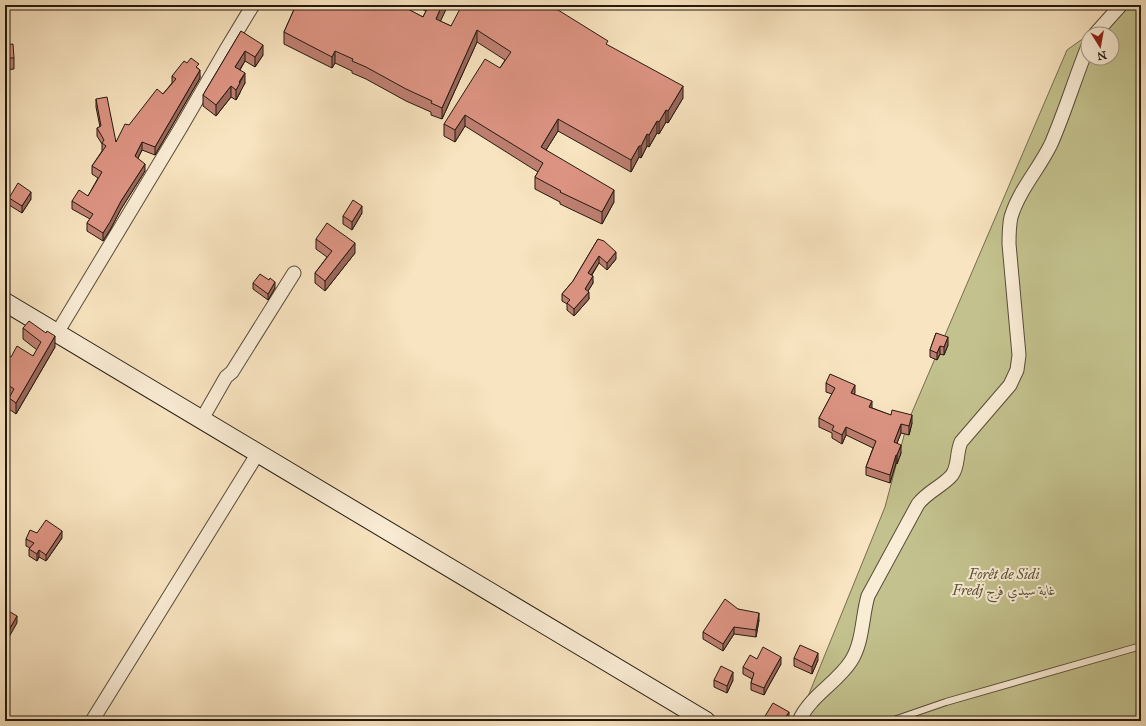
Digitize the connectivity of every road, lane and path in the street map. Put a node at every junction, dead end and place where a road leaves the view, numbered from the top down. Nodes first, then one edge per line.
1 (253, 5) edge
2 (1121, 5) edge
3 (1103, 26) edge
4 (1080, 66) edge
5 (294, 273) dead end
6 (5, 302) edge
7 (57, 333) junction
8 (202, 420) junction
9 (258, 453) junction
10 (1141, 646) edge
11 (92, 721) edge
12 (706, 721) edge
13 (799, 721) edge
14 (891, 721) edge

1 - 7 street
2 - 3 street
4 - 13 street
5 - 8 street
6 - 7 main road
7 - 8 main road
8 - 9 main road
9 - 11 street
9 - 12 main road
10 - 14 lane

